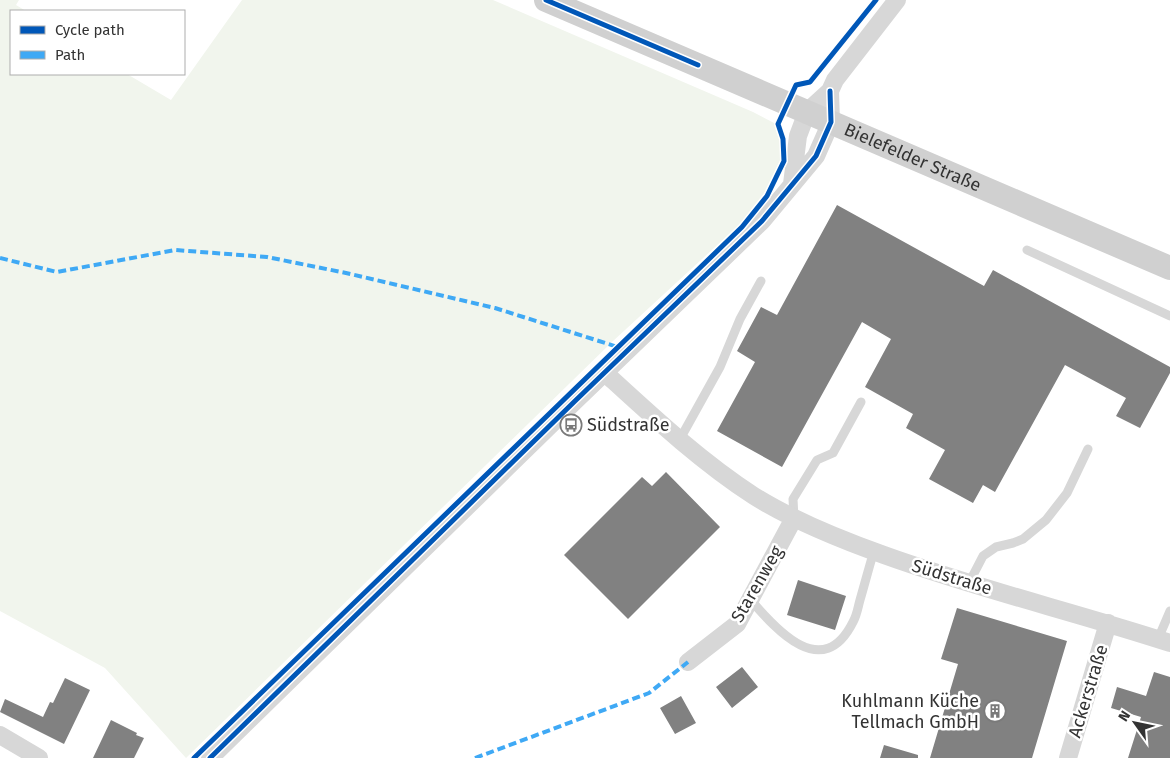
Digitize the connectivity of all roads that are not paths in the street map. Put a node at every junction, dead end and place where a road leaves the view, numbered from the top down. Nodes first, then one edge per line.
1 (546, 0) edge
2 (897, 0) edge
3 (830, 91) junction
4 (807, 112) junction
5 (831, 122) junction
6 (792, 185) junction
7 (1028, 250) dead end
8 (1170, 268) edge
9 (761, 281) dead end
10 (1170, 316) edge
11 (605, 373) junction
12 (861, 402) dead end
13 (680, 439) junction
14 (1088, 449) dead end
15 (794, 518) junction
16 (874, 551) junction
17 (969, 583) junction
18 (750, 599) junction
19 (1170, 611) edge
20 (1108, 623) junction
21 (1164, 640) edge
22 (688, 662) dead end
23 (0, 735) edge
24 (39, 758) edge
25 (210, 758) edge
26 (1068, 758) edge

1 - 4 main road, Bielefelder Straße
2 - 3 street
3 - 4 street
3 - 5 street
4 - 5 main road, Bielefelder Straße
4 - 6 street
5 - 6 street
5 - 8 main road, Bielefelder Straße
6 - 11 street
7 - 10 lane
9 - 13 lane
11 - 13 street, Südstraße
11 - 25 street
12 - 15 lane
13 - 15 street, Südstraße
14 - 17 lane
15 - 16 street, Südstraße
15 - 18 street, Starenweg
16 - 17 street, Südstraße
16 - 18 lane
17 - 20 street, Südstraße
18 - 22 street, Starenweg
19 - 21 lane
20 - 21 street, Südstraße
20 - 26 street, Ackerstraße
23 - 24 street

